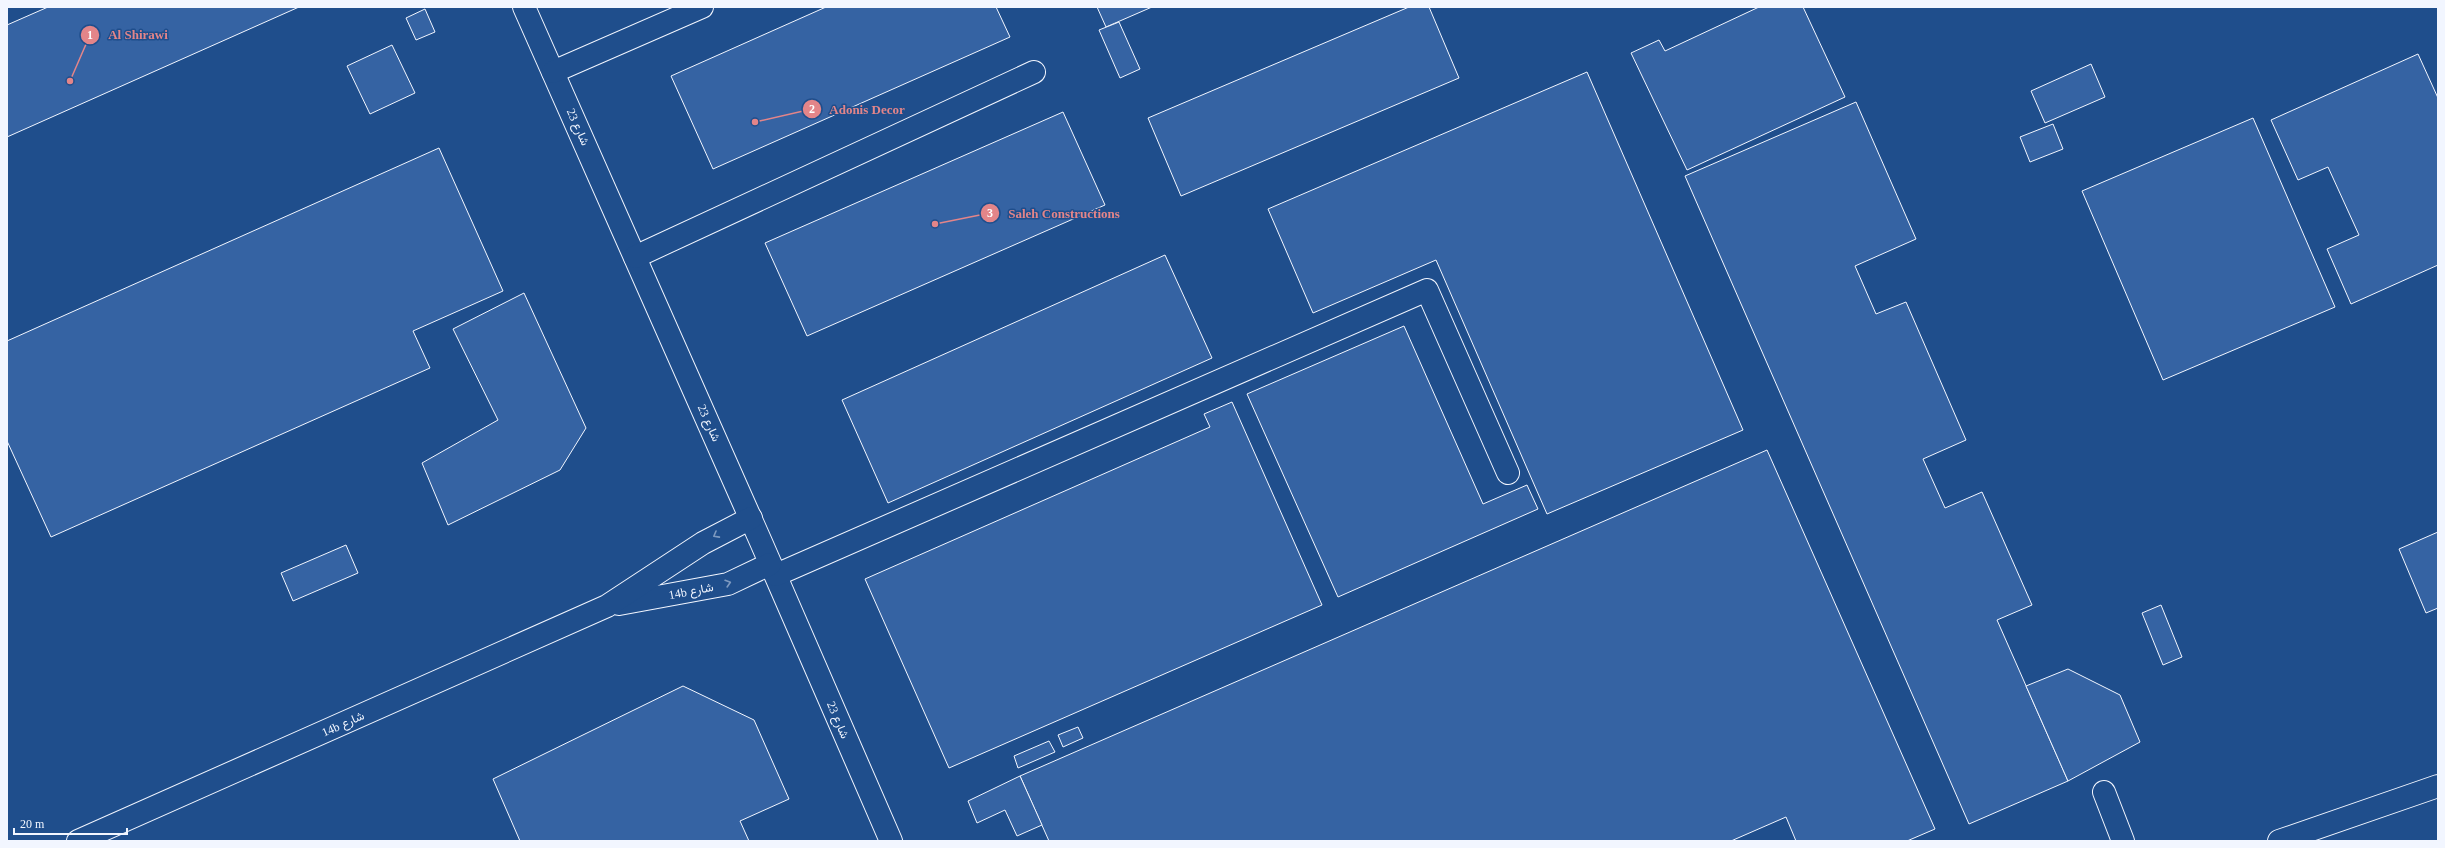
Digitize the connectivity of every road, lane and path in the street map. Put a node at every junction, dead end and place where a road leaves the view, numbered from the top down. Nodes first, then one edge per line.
1 (524, 7) edge
2 (702, 7) edge
3 (553, 72) junction
4 (1034, 72) dead end
5 (635, 257) junction
6 (1508, 473) dead end
7 (751, 518) junction
8 (773, 570) junction
9 (608, 606) junction
10 (2438, 786) edge
11 (2104, 792) dead end
12 (78, 841) edge
13 (890, 841) edge
14 (2123, 841) edge
15 (2279, 841) edge

1 - 3 street, شارع 23
2 - 3 street
3 - 5 street, شارع 23
4 - 5 street
5 - 7 street, شارع 23
6 - 8 street, 14b شارع
7 - 8 street, شارع 23
7 -> 9 street, 14b شارع
9 -> 8 street, 14b شارع
8 - 13 street, شارع 23
9 - 12 street, 14b شارع
10 - 15 street
11 - 14 street

